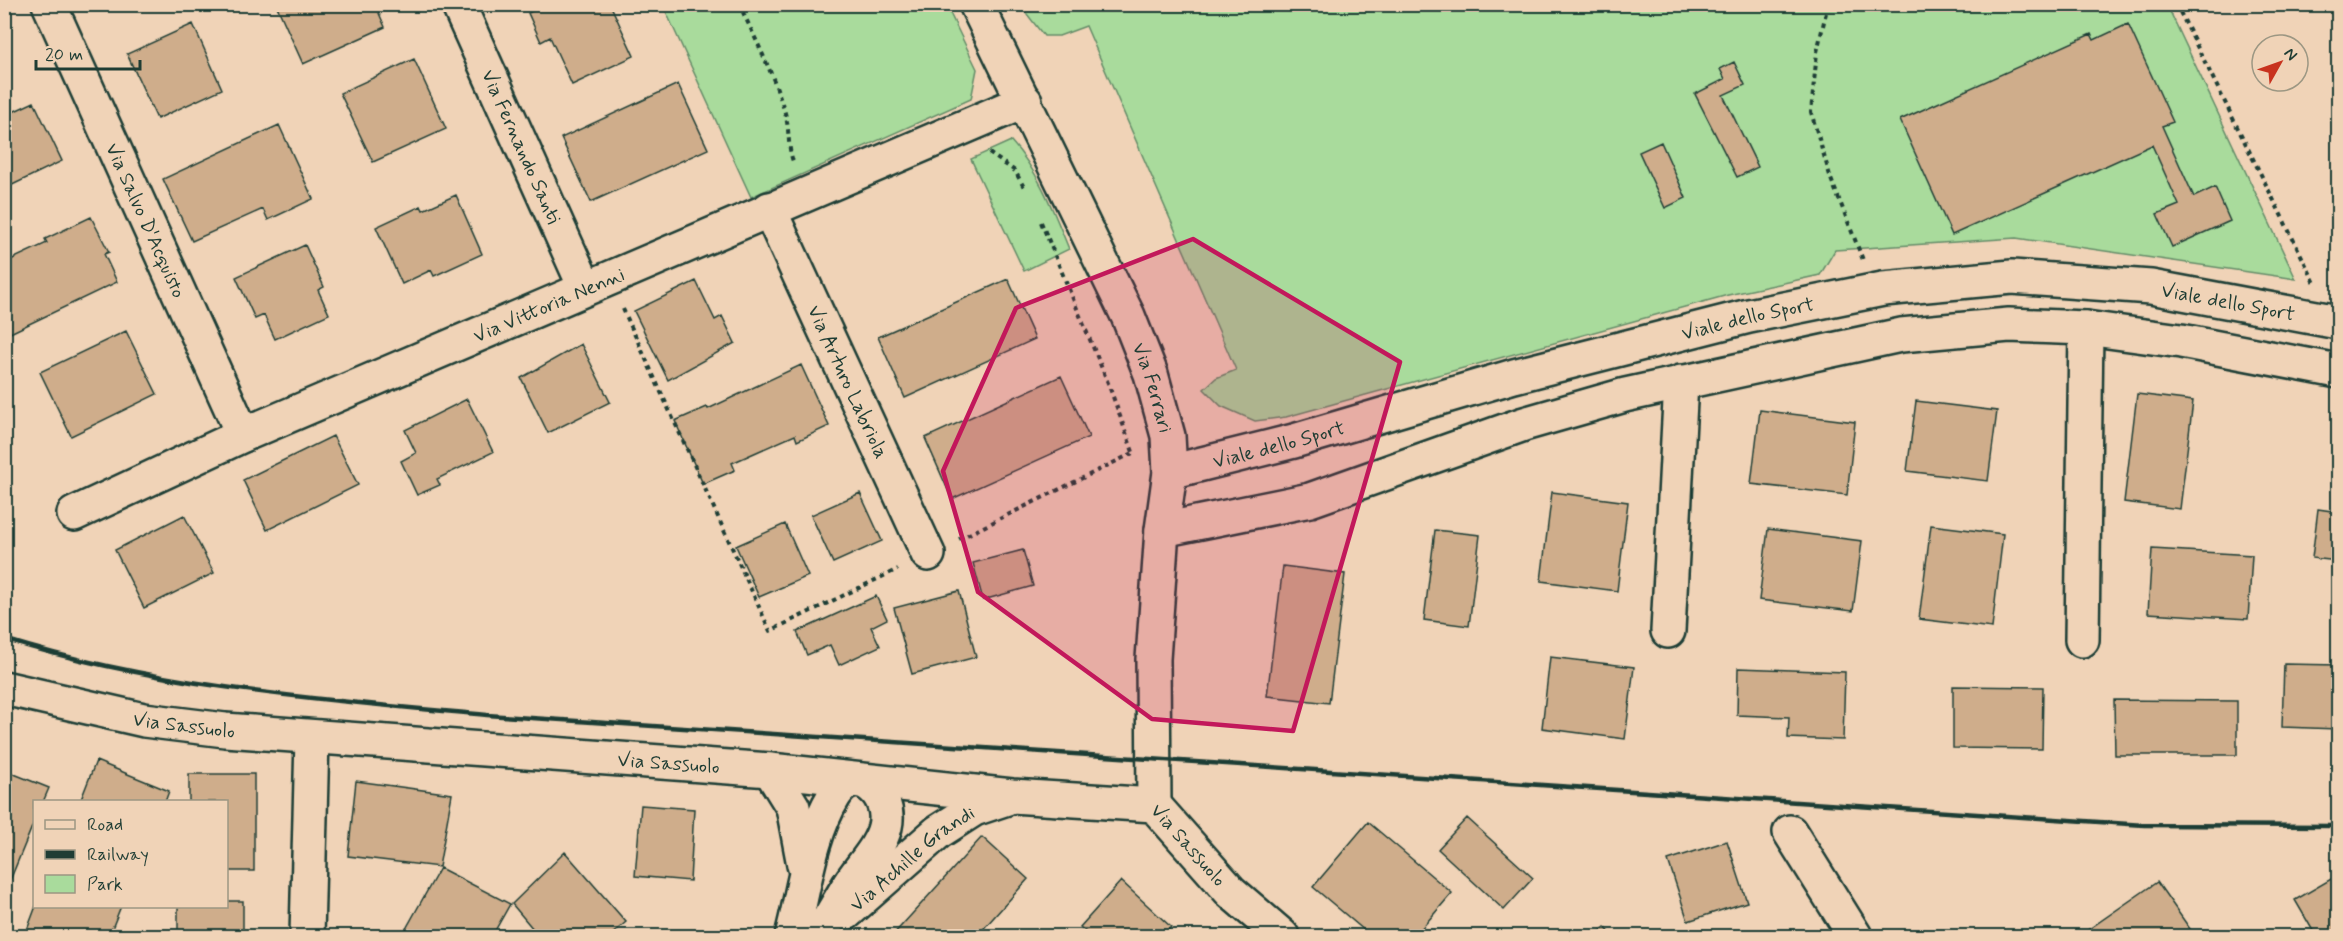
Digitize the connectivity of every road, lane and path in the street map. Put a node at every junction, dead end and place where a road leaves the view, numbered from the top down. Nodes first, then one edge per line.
1 (49, 4) edge
2 (458, 4) edge
3 (739, 4) edge
4 (976, 4) edge
5 (1828, 4) edge
6 (2176, 4) edge
7 (1025, 101) junction
8 (981, 146) dead end
9 (796, 171) dead end
10 (1029, 196) dead end
11 (769, 209) junction
12 (1038, 214) dead end
13 (1863, 260) dead end
14 (597, 282) junction
15 (2318, 288) dead end
16 (2338, 322) edge
17 (2086, 328) junction
18 (2338, 371) edge
19 (1681, 382) junction
20 (243, 435) junction
21 (1168, 436) junction
22 (1133, 453) junction
23 (1170, 472) junction
24 (74, 514) dead end
25 (1162, 530) junction
26 (928, 554) junction
27 (1668, 631) dead end
28 (2082, 640) dead end
29 (4, 688) edge
30 (312, 738) junction
31 (770, 770) junction
32 (859, 780) junction
33 (1012, 796) junction
34 (1154, 805) junction
35 (1790, 832) dead end
36 (804, 887) junction
37 (307, 936) edge
38 (792, 936) edge
39 (820, 936) edge
40 (1282, 936) edge
41 (1855, 936) edge

1 - 20 street, Via Salvo D'Acquisto
2 - 14 street, Via Fernando Santi
3 - 9 path
4 - 7 street, Via Ferrari
5 - 13 path
6 - 15 path
7 - 11 street, Via Vittoria Nenni
7 - 21 street, Via Ferrari
8 - 10 path
11 - 14 street, Via Vittoria Nenni
11 - 26 street, Via Arturo Labriola
12 - 22 path
14 - 20 street, Via Vittoria Nenni
14 - 26 path
16 - 23 street, Viale dello Sport
17 - 18 street
17 - 19 street
17 - 28 street
19 - 25 street
19 - 27 street
20 - 24 street, Via Vittoria Nenni
21 - 22 path
21 - 23 street, Via Ferrari
22 - 26 path
23 - 25 street, Via Ferrari
25 - 34 street, Via Ferrari
29 - 30 street, Via Sassuolo
30 - 31 street, Via Sassuolo
30 - 37 street
31 - 32 street, Via Sassuolo
31 - 36 street
32 - 33 street, Via Sassuolo
32 - 36 street
32 - 39 street, Via Achille Grandi
33 - 34 street, Via Sassuolo
33 - 39 street, Via Achille Grandi
34 - 40 street, Via Sassuolo
35 - 41 street
36 - 38 street

